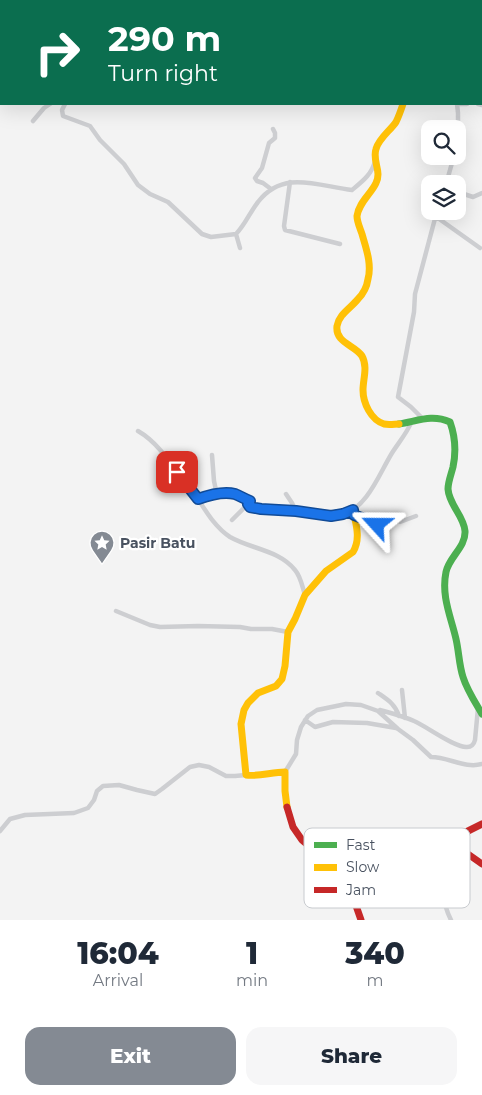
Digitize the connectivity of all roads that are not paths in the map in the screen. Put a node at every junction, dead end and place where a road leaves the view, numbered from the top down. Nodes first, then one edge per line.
1 (48, 105) edge
2 (64, 105) edge
3 (403, 105) edge
4 (457, 105) edge
5 (458, 120) edge
6 (33, 121) dead end
7 (273, 129) dead end
8 (376, 156) junction
9 (290, 182) junction
10 (271, 189) junction
11 (482, 193) edge
12 (466, 195) edge
13 (434, 220) edge
14 (444, 220) edge
15 (236, 234) junction
16 (340, 244) dead end
17 (240, 248) dead end
18 (480, 248) dead end
19 (424, 420) junction
20 (412, 421) junction
21 (138, 431) dead end
22 (212, 455) dead end
23 (286, 494) dead end
24 (217, 495) junction
25 (198, 499) junction
26 (248, 504) junction
27 (296, 511) junction
28 (354, 513) junction
29 (416, 516) dead end
30 (232, 520) dead end
31 (305, 595) junction
32 (116, 611) dead end
33 (288, 632) junction
34 (402, 690) dead end
35 (378, 694) dead end
36 (372, 709) junction
37 (480, 710) edge
38 (399, 716) junction
39 (405, 718) junction
40 (305, 720) junction
41 (398, 729) junction
42 (482, 764) edge
43 (285, 772) junction
44 (246, 775) junction
45 (482, 824) edge
46 (470, 830) edge
47 (0, 831) edge
48 (304, 842) edge
49 (470, 856) edge
50 (482, 864) edge
51 (356, 908) edge
52 (447, 908) edge
53 (360, 920) edge
54 (451, 920) edge

1 - 6 street
2 - 15 street
3 - 8 main road
4 - 5 street
7 - 10 street
8 - 9 street
8 - 20 main road
9 - 10 street
9 - 16 street
10 - 15 street
11 - 12 street
13 - 19 street
14 - 18 street
15 - 17 street
19 - 20 main road
19 - 37 main road
20 - 28 street
21 - 25 street
22 - 24 street
23 - 27 street
24 - 25 street
24 - 26 street
25 - 31 street
26 - 27 street
26 - 30 street
27 - 28 street
28 - 29 street
28 - 31 main road
31 - 33 main road
32 - 33 street
33 - 44 main road
34 - 39 street
35 - 38 street
36 - 38 street
36 - 40 street
36 - 41 street
37 - 39 street
38 - 39 street
40 - 41 street
40 - 43 street
41 - 42 street
43 - 44 main road
43 - 48 main road
44 - 47 street
45 - 46 main road
49 - 50 main road
51 - 53 main road
52 - 54 street

